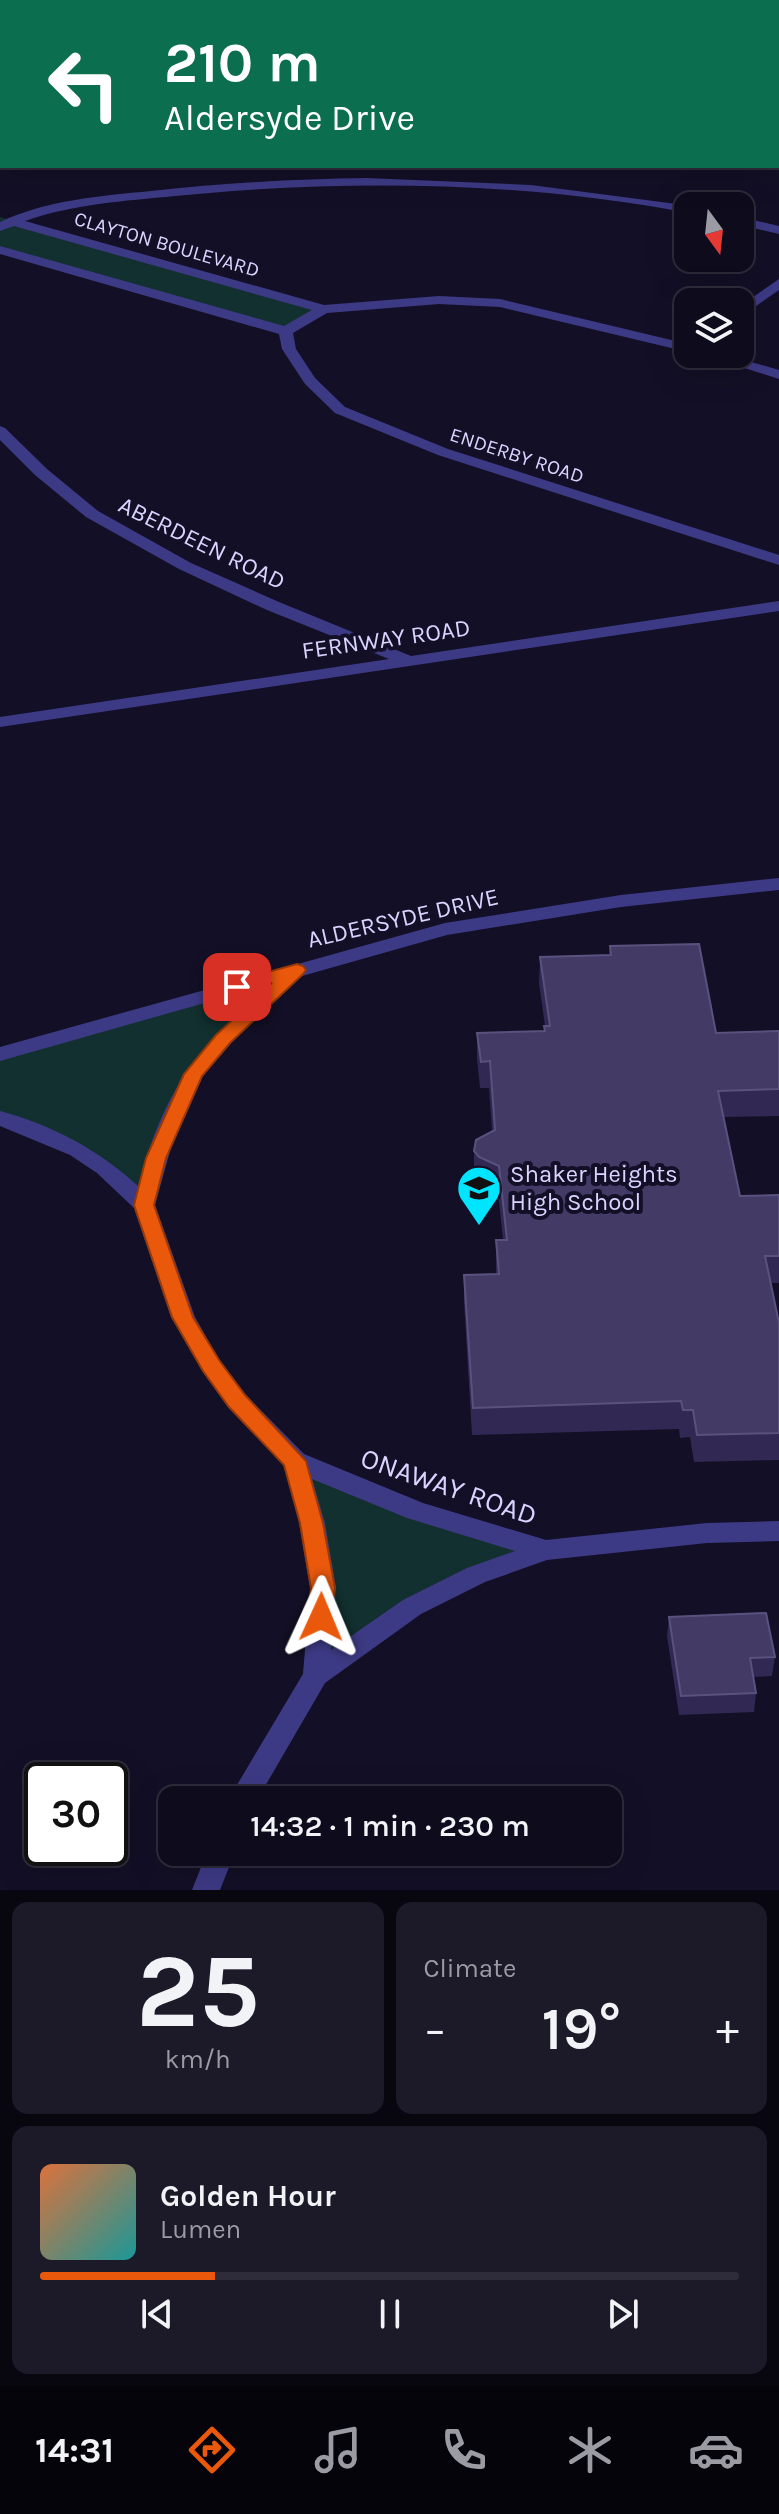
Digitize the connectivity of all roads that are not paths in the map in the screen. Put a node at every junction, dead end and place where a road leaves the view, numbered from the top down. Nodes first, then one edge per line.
1 (674, 207) edge
2 (4, 222) edge
3 (754, 224) edge
4 (779, 230) edge
5 (0, 250) edge
6 (779, 283) edge
7 (754, 302) edge
8 (324, 309) junction
9 (286, 331) junction
10 (674, 345) edge
11 (754, 368) edge
12 (779, 375) edge
13 (0, 431) edge
14 (779, 560) edge
15 (779, 606) edge
16 (407, 660) junction
17 (0, 722) edge
18 (779, 884) edge
19 (297, 970) junction
20 (0, 1054) edge
21 (0, 1118) edge
22 (144, 1205) junction
23 (295, 1461) junction
24 (779, 1531) edge
25 (546, 1550) junction
26 (316, 1675) junction
27 (250, 1786) edge
28 (215, 1866) edge
29 (206, 1890) edge

1 - 2 street
2 - 8 street, CLAYTON BOULEVARD
3 - 4 street
5 - 9 street
6 - 7 street
8 - 9 street
8 - 10 street
9 - 14 street, ENDERBY ROAD
11 - 12 street
13 - 16 street, ABERDEEN ROAD
15 - 16 street, FERNWAY ROAD
16 - 17 street, FERNWAY ROAD
18 - 19 street, ALDERSYDE DRIVE
19 - 20 street, ALDERSYDE DRIVE
19 - 22 street
21 - 22 street
22 - 23 street
23 - 25 street, ONAWAY ROAD
23 - 26 street
24 - 25 street, ONAWAY ROAD
25 - 26 street
26 - 27 street
28 - 29 street

